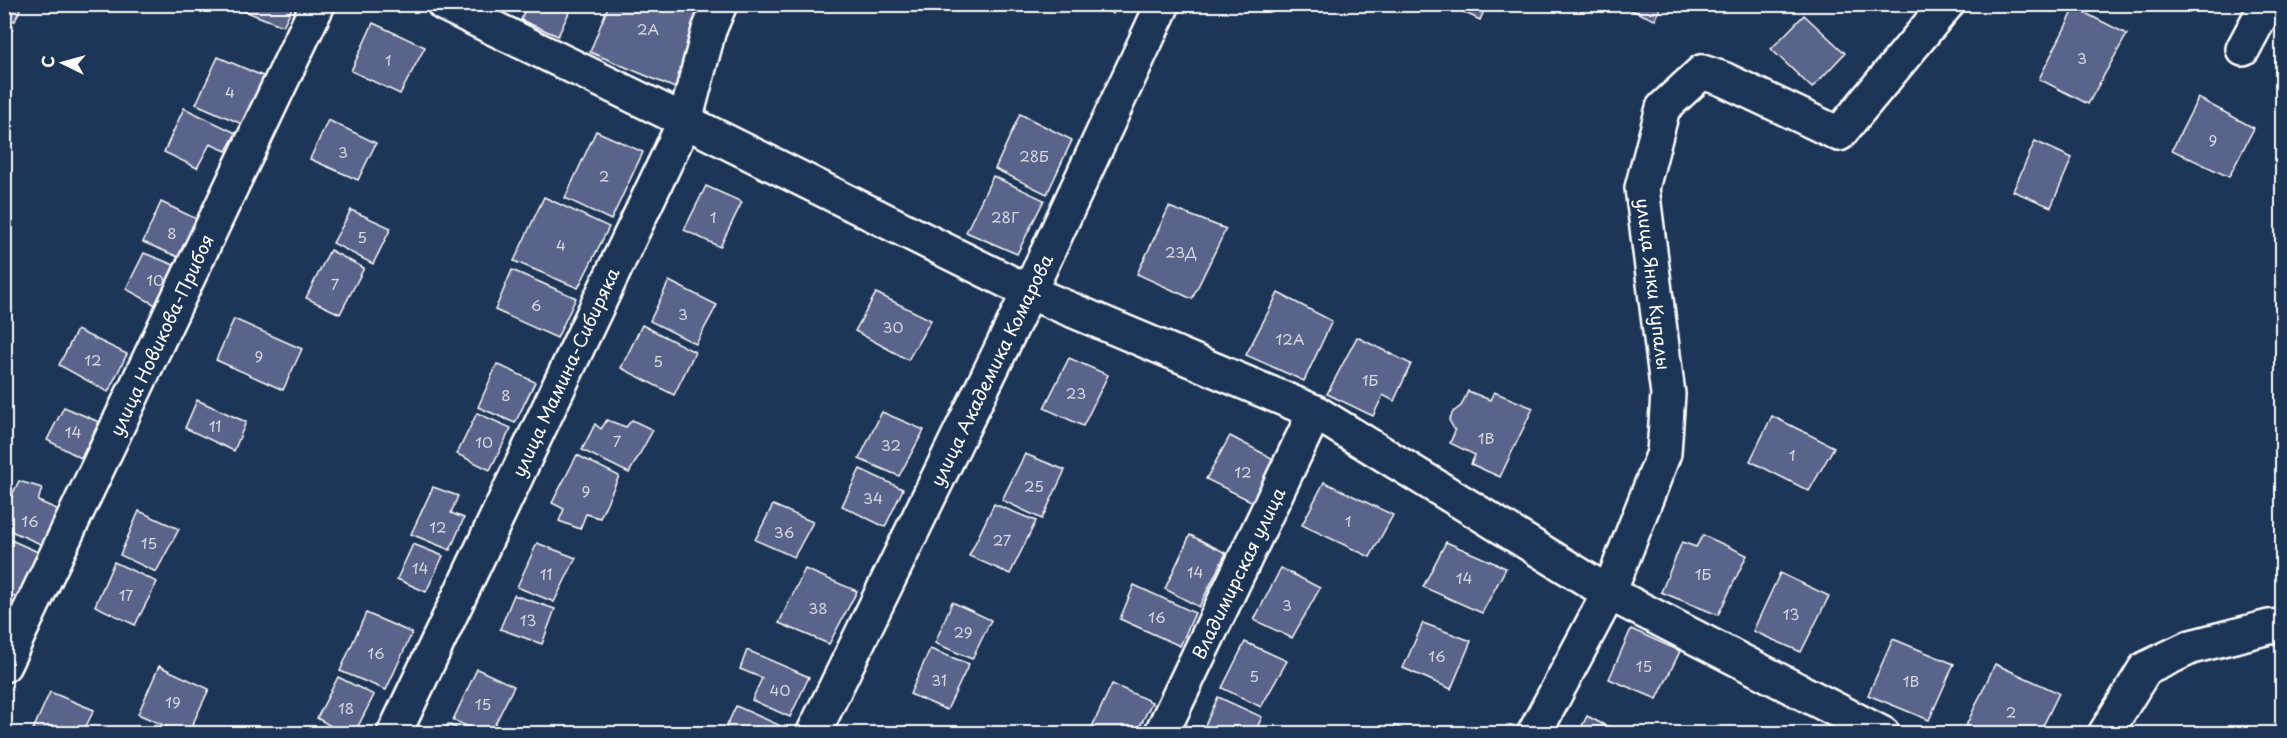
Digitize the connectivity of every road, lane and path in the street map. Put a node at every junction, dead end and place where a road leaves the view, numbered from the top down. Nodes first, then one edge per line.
1 (318, 4) edge
2 (444, 4) edge
3 (720, 4) edge
4 (1163, 4) edge
5 (1947, 4) edge
6 (2267, 4) edge
7 (2243, 50) dead end
8 (685, 121) junction
9 (1029, 292) junction
10 (1315, 412) junction
11 (1609, 593) junction
12 (2283, 626) edge
13 (4, 665) edge
14 (394, 734) edge
15 (813, 734) edge
16 (1161, 734) edge
17 (1534, 734) edge
18 (1883, 734) edge
19 (2106, 734) edge

1 - 13 street, улица Новикова-Прибоя
2 - 8 street
3 - 8 street, улица Мамина-Сибиряка
4 - 9 street, улица Академика Комарова
5 - 11 street, улица Янки Купалы
6 - 7 street
8 - 9 street
8 - 14 street, улица Мамина-Сибиряка
9 - 10 street
9 - 15 street, улица Академика Комарова
10 - 11 street
10 - 16 street, Владимирская улица
11 - 17 street, улица Янки Купалы
11 - 18 street
12 - 19 street

